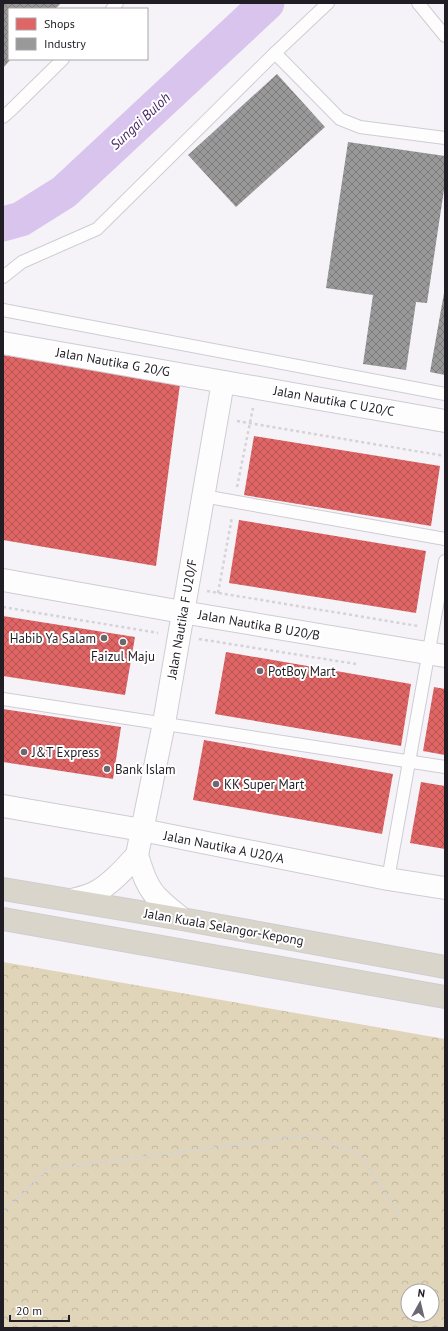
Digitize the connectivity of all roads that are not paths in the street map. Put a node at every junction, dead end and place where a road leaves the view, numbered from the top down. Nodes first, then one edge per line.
1 (328, 3) edge
2 (418, 3) edge
3 (445, 36) edge
4 (275, 53) junction
5 (62, 60) edge
6 (3, 117) edge
7 (445, 138) edge
8 (3, 277) edge
9 (3, 310) edge
10 (3, 343) edge
11 (223, 382) junction
12 (445, 394) edge
13 (445, 421) edge
14 (203, 496) junction
15 (445, 539) edge
16 (445, 561) edge
17 (3, 580) edge
18 (182, 612) junction
19 (437, 655) edge
20 (3, 699) edge
21 (164, 723) junction
22 (409, 760) junction
23 (445, 767) edge
24 (3, 806) edge
25 (142, 830) junction
26 (137, 855) junction
27 (388, 879) junction
28 (445, 888) edge
29 (3, 889) edge
30 (72, 900) junction
31 (3, 919) edge
32 (182, 919) junction
33 (445, 968) edge
34 (445, 997) edge

1 - 4 lane
2 - 3 lane
4 - 7 lane
4 - 8 lane
5 - 6 lane
9 - 12 lane
10 - 11 street, Jalan Nautika G 20/G
11 - 13 street, Jalan Nautika C U20/C
11 - 14 street, Jalan Nautika F U20/F
14 - 15 lane
14 - 18 street, Jalan Nautika F U20/F
16 - 19 lane
17 - 18 street, Jalan Nautika B U20/B
18 - 19 street, Jalan Nautika B U20/B
18 - 21 street, Jalan Nautika F U20/F
19 - 22 lane
20 - 21 lane
21 - 22 lane
21 - 25 street, Jalan Nautika F U20/F
22 - 23 lane
22 - 27 lane
24 - 25 street, Jalan Nautika A U20/A
25 - 26 street, Jalan Nautika F U20/F
25 - 27 street, Jalan Nautika A U20/A
26 - 30 street, Jalan Nautika F U20/F
26 - 32 street, Jalan Nautika F U20/F
27 - 28 street, Jalan Nautika A U20/A
29 - 30 highway, Jalan Kuala Selangor-Kepong
30 - 32 highway, Jalan Kuala Selangor-Kepong
31 - 34 highway
32 - 33 highway, Jalan Kuala Selangor-Kepong

